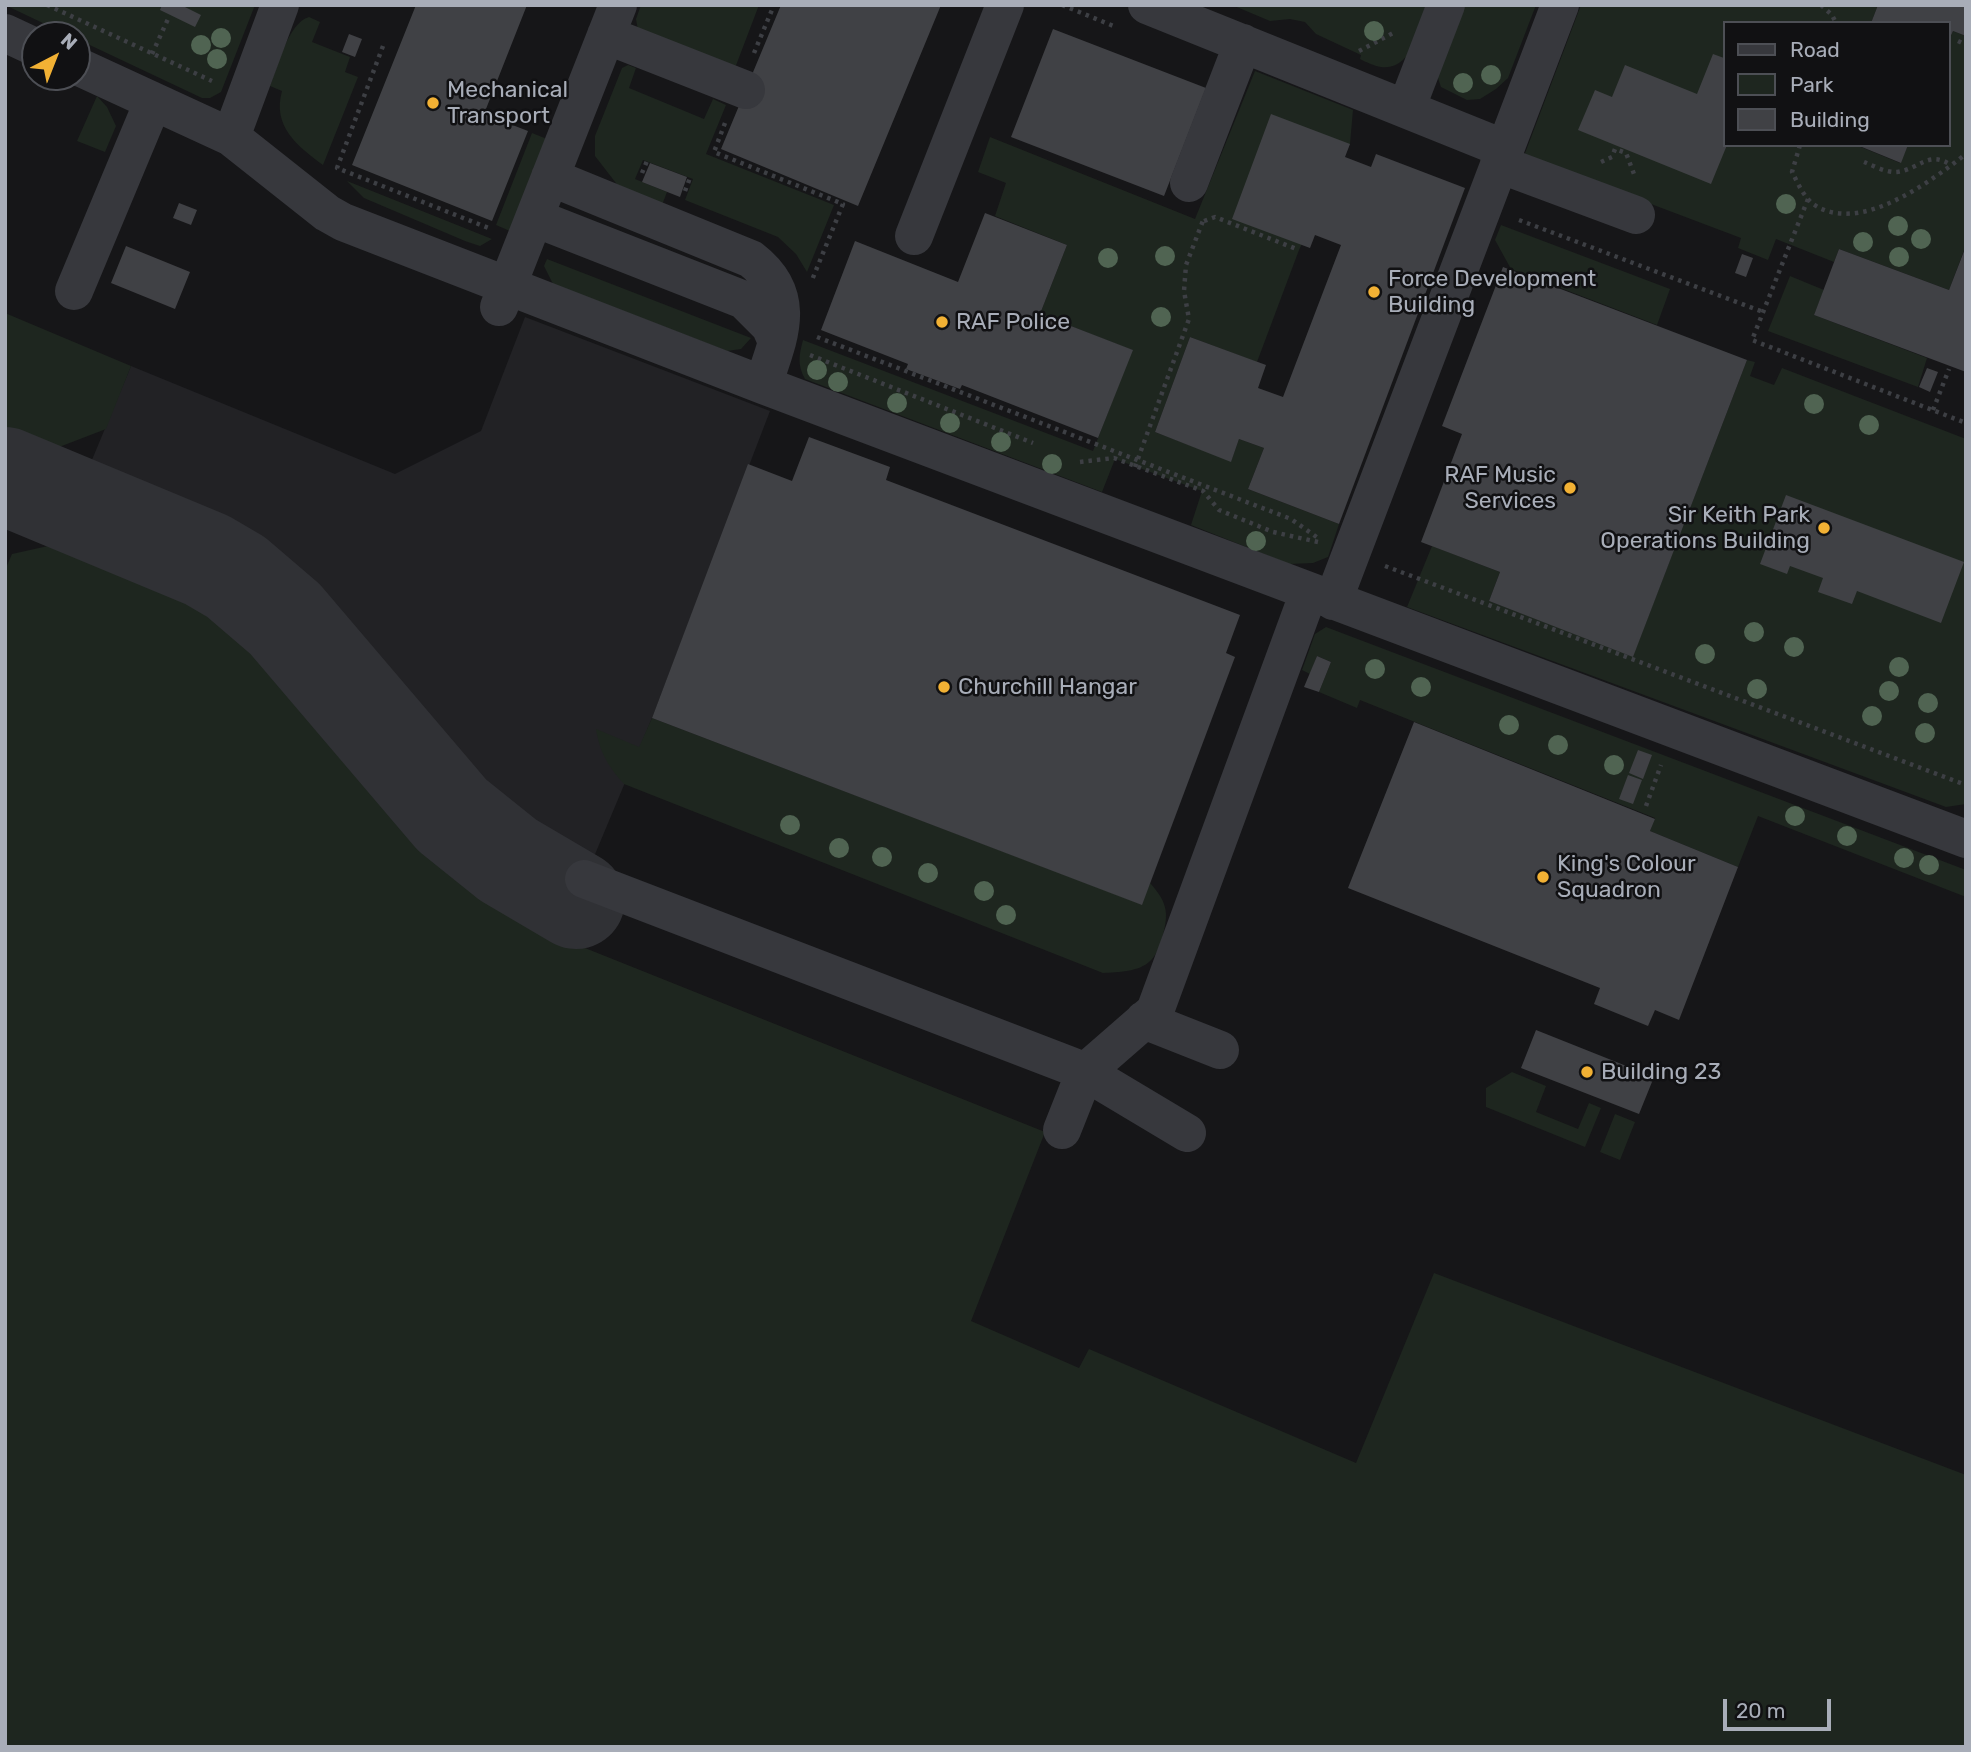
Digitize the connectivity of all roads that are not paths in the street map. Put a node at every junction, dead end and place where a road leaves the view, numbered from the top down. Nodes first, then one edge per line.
1 (279, 5) edge
2 (1005, 5) edge
3 (1446, 5) edge
4 (1560, 5) edge
5 (1135, 17) edge
6 (612, 20) edge
7 (5, 33) edge
8 (21, 40) edge
9 (1243, 43) junction
10 (91, 73) edge
11 (743, 89) road end
12 (153, 102) junction
13 (1406, 109) junction
14 (231, 137) junction
15 (1502, 156) junction
16 (550, 177) junction
17 (1198, 196) road end
18 (1636, 215) dead end
19 (535, 218) junction
20 (914, 236) dead end
21 (74, 291) dead end
22 (503, 296) junction
23 (801, 344) junction
24 (763, 385) junction
25 (1321, 596) junction
26 (1966, 839) edge
27 (584, 879) dead end
28 (1144, 1020) junction
29 (1220, 1050) dead end
30 (1085, 1072) junction
31 (1062, 1130) dead end
32 (1188, 1133) dead end

1 - 14 street
2 - 20 street
3 - 13 street
4 - 15 street
5 - 9 street
6 - 11 street
6 - 16 street
7 - 8 street
9 - 13 street
9 - 17 street
10 - 12 street
12 - 14 street
12 - 21 street
13 - 15 street
14 - 22 street
15 - 18 street
15 - 25 street
16 - 19 street
16 - 23 street
19 - 22 street
19 - 23 street
22 - 24 street
23 - 24 street
24 - 25 street
25 - 26 street
25 - 28 street
27 - 30 street
28 - 29 street
28 - 30 street
30 - 31 street
30 - 32 street

